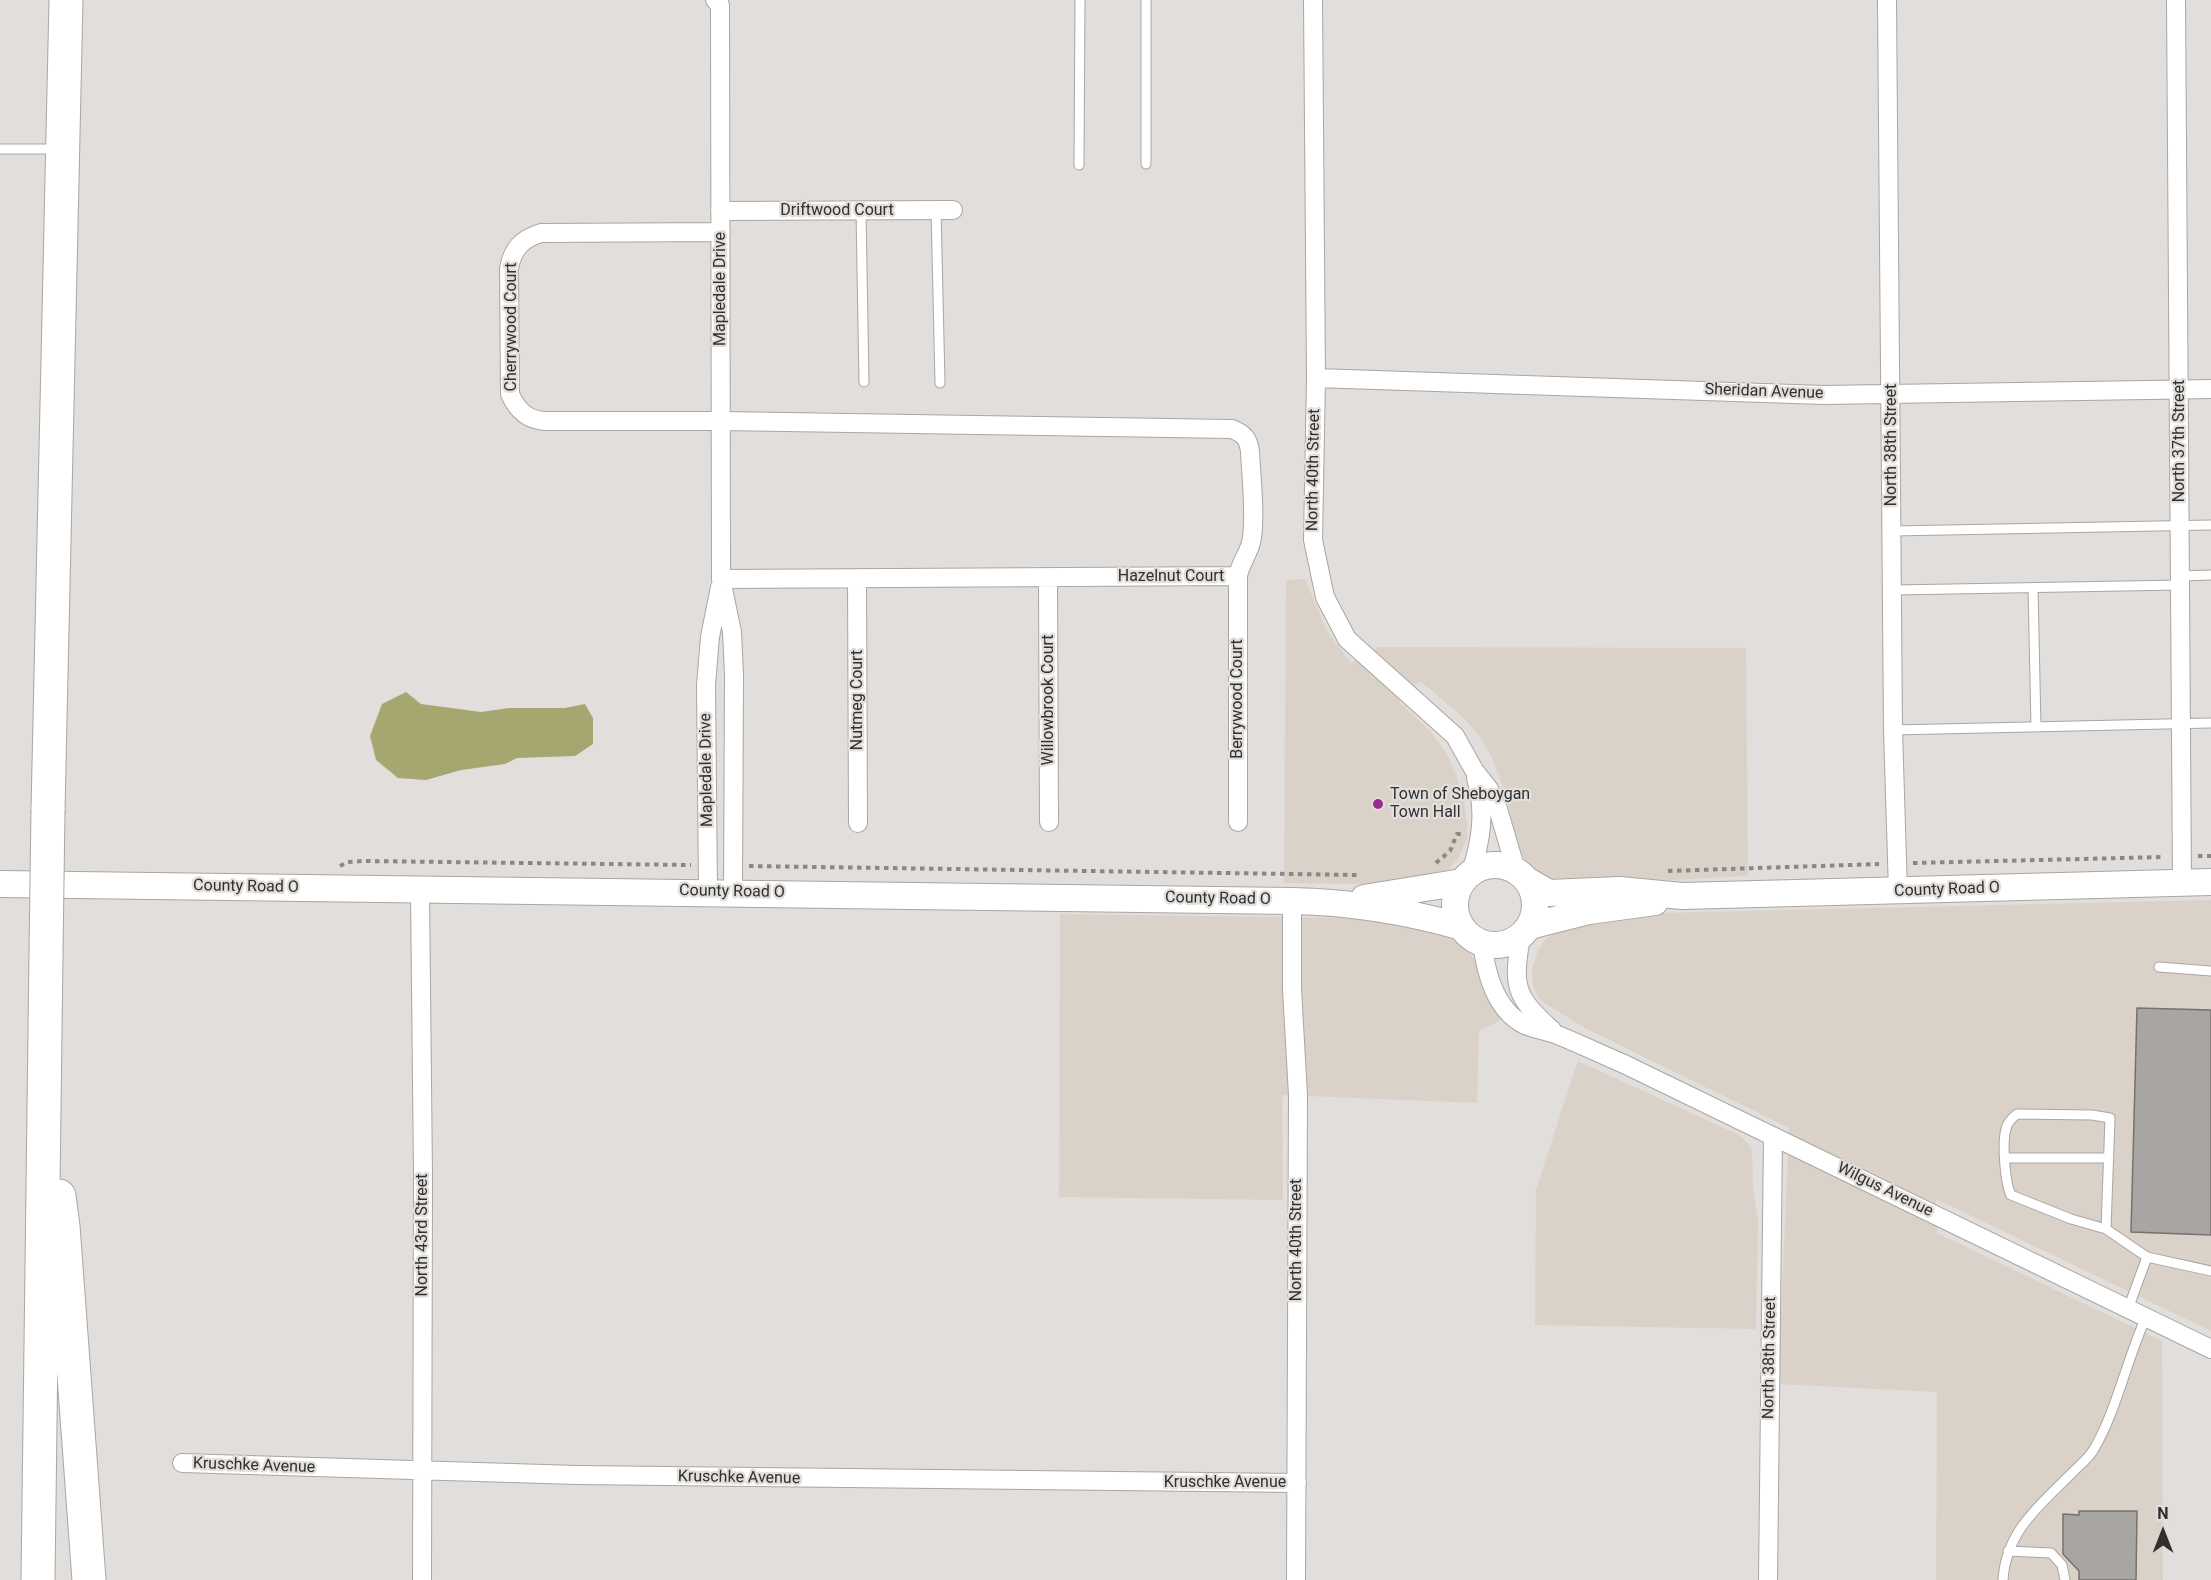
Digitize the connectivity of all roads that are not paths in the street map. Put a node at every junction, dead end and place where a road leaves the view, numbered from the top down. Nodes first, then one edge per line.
1 (66, 0) edge
2 (715, 0) edge
3 (1080, 0) edge
4 (1146, 0) edge
5 (1313, 0) edge
6 (1887, 0) edge
7 (2176, 0) edge
8 (0, 149) edge
9 (61, 149) junction
10 (1146, 164) dead end
11 (1079, 165) dead end
12 (861, 210) junction
13 (945, 210) joint
14 (720, 211) junction
15 (721, 232) junction
16 (1316, 378) junction
17 (864, 382) dead end
18 (940, 383) dead end
19 (2180, 389) junction
20 (2211, 389) edge
21 (1892, 395) junction
22 (721, 421) junction
23 (2211, 525) edge
24 (2180, 526) junction
25 (1893, 531) junction
26 (1238, 576) junction
27 (2211, 576) edge
28 (1048, 577) junction
29 (857, 578) junction
30 (721, 579) junction
31 (2181, 580) junction
32 (2033, 588) junction
33 (1894, 590) junction
34 (2211, 723) edge
35 (2181, 724) junction
36 (2036, 727) junction
37 (1893, 730) junction
38 (1474, 770) junction
39 (1049, 822) dead end
40 (1238, 822) dead end
41 (858, 823) dead end
42 (1522, 875) junction
43 (1466, 878) junction
44 (2211, 882) edge
45 (2182, 883) junction
46 (0, 884) edge
47 (420, 891) junction
48 (721, 891) junction
49 (1898, 891) junction
50 (1682, 896) junction
51 (1292, 901) junction
52 (1340, 902) junction
53 (1462, 927) junction
54 (1525, 931) junction
55 (1482, 943) junction
56 (2160, 967) dead end
57 (2211, 971) edge
58 (1558, 1035) junction
59 (42, 1088) junction
60 (1773, 1136) junction
61 (2007, 1158) junction
62 (2108, 1158) junction
63 (2106, 1228) junction
64 (2147, 1257) junction
65 (2211, 1271) edge
66 (2128, 1309) junction
67 (2146, 1317) junction
68 (2211, 1349) edge
69 (182, 1463) dead end
70 (422, 1471) junction
71 (1297, 1483) junction
72 (2007, 1551) junction
73 (38, 1580) edge
74 (89, 1580) edge
75 (422, 1580) edge
76 (1296, 1580) edge
77 (1768, 1580) edge
78 (2003, 1580) edge
79 (2065, 1580) edge

1 - 9 highway
2 - 14 street, Mapledale Drive
3 - 11 lane
4 - 10 lane
5 - 16 street, North 40th Street
6 - 21 street, North 38th Street
7 - 19 street, North 37th Street
8 - 9 lane
9 - 59 highway, bridge
12 - 13 street, Driftwood Court
12 - 14 street, Driftwood Court
12 - 17 lane
13 - 18 lane
14 - 15 street, Mapledale Drive
15 - 22 street, Mapledale Drive
15 - 22 street, Cherrywood Court
16 - 21 street, Sheridan Avenue
16 - 38 street, North 40th Street
19 - 20 street, Sheridan Avenue
19 - 21 street, Sheridan Avenue
19 - 24 street, North 37th Street
21 - 25 street, North 38th Street
22 - 26 street, Hazelnut Court
22 - 30 street, Mapledale Drive
23 - 24 lane
24 - 25 lane
24 - 31 street, North 37th Street
25 - 33 street, North 38th Street
26 - 28 street, Hazelnut Court
26 - 40 street, Berrywood Court
27 - 31 lane
28 - 29 street, Hazelnut Court
28 - 39 street, Willowbrook Court
29 - 30 street, Hazelnut Court
29 - 41 street, Nutmeg Court
30 - 48 street, Mapledale Drive
30 - 48 street, Mapledale Drive
31 - 32 lane
31 - 35 street, North 37th Street
32 - 33 lane
32 - 36 lane
33 - 37 street, North 38th Street
34 - 35 lane
35 - 36 lane
35 - 45 street, North 37th Street
36 - 37 lane
37 - 49 street, North 38th Street
38 - 42 street, North 40th Street
38 - 43 street
42 - 43 street
42 - 50 street, County Road O
42 - 54 street
43 - 52 street
43 - 53 street
44 - 45 street, County Road O
45 - 49 street, County Road O
46 - 47 street, County Road O
47 - 48 street, County Road O
47 - 70 street, North 43rd Street
48 - 51 street, County Road O
49 - 50 street, County Road O
50 - 54 street, County Road O
51 - 52 street, County Road O
51 - 71 street, North 40th Street
52 - 53 street, County Road O
53 - 55 street
54 - 55 street
54 - 58 street, Wilgus Avenue
55 - 58 street, Wilgus Avenue
56 - 57 lane
58 - 60 street, Wilgus Avenue
59 - 73 highway
59 - 74 highway
60 - 66 street, Wilgus Avenue
60 - 77 street, North 38th Street
61 - 62 lane
61 - 62 lane
61 - 63 lane
62 - 63 lane
63 - 64 lane
64 - 65 lane
64 - 66 lane
66 - 67 street, Wilgus Avenue
67 - 68 street, Wilgus Avenue
67 - 72 lane
69 - 70 street, Kruschke Avenue
70 - 71 street, Kruschke Avenue
70 - 75 street, North 43rd Street
71 - 76 street, North 40th Street
72 - 78 lane
72 - 79 lane

